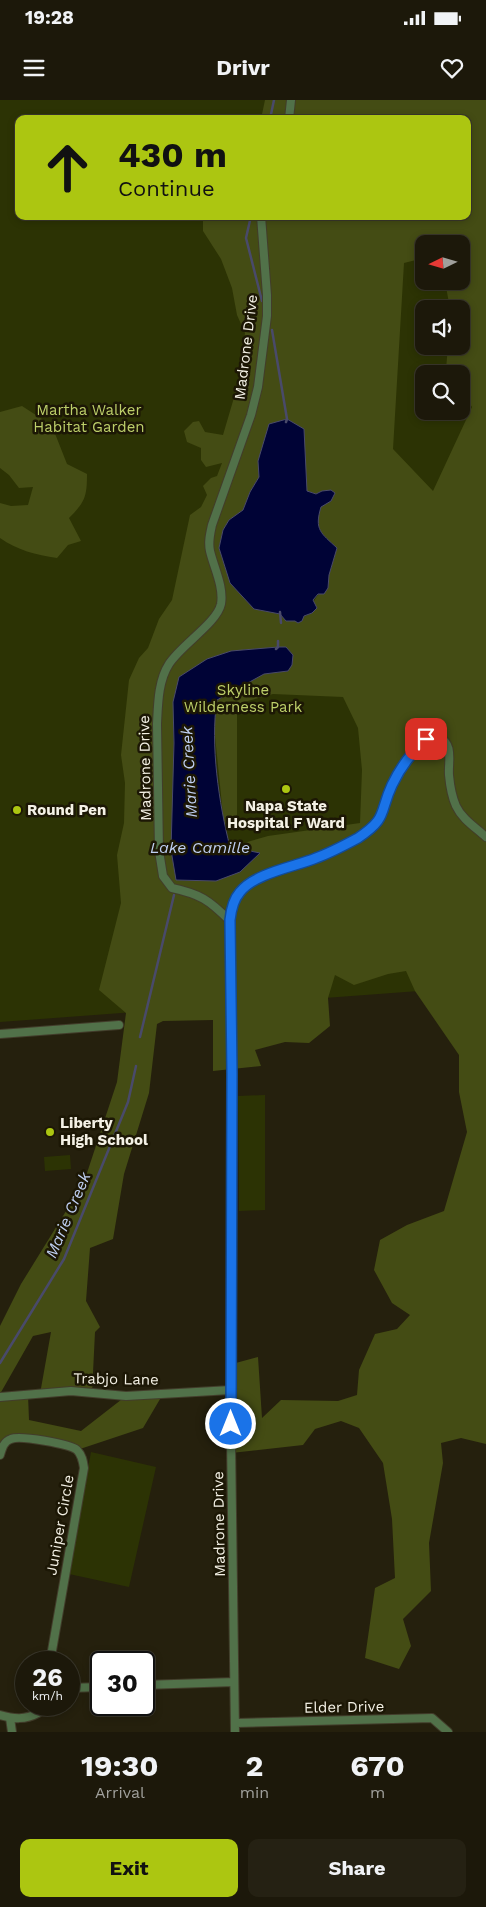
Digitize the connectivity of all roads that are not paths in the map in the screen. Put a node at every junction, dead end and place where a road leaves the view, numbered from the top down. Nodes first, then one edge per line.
1 (290, 100) edge
2 (289, 115) edge
3 (261, 220) edge
4 (486, 837) edge
5 (230, 920) junction
6 (119, 1025) dead end
7 (0, 1034) edge
8 (231, 1390) junction
9 (0, 1397) edge
10 (0, 1455) edge
11 (52, 1651) edge
12 (234, 1682) junction
13 (155, 1686) edge
14 (0, 1715) edge
15 (33, 1716) edge
16 (10, 1718) junction
17 (236, 1723) junction
18 (12, 1732) edge
19 (235, 1732) edge
20 (448, 1732) edge

1 - 2 street
3 - 5 street, Madrone Drive
4 - 5 street
5 - 8 street, Madrone Drive
6 - 7 street
8 - 9 street, Trabjo Lane
8 - 12 street, Madrone Drive
10 - 11 street, Juniper Circle
12 - 13 street
12 - 17 street, Madrone Drive
14 - 16 street
15 - 16 street
16 - 18 street
17 - 19 street, Madrone Drive
17 - 20 street, Elder Drive

